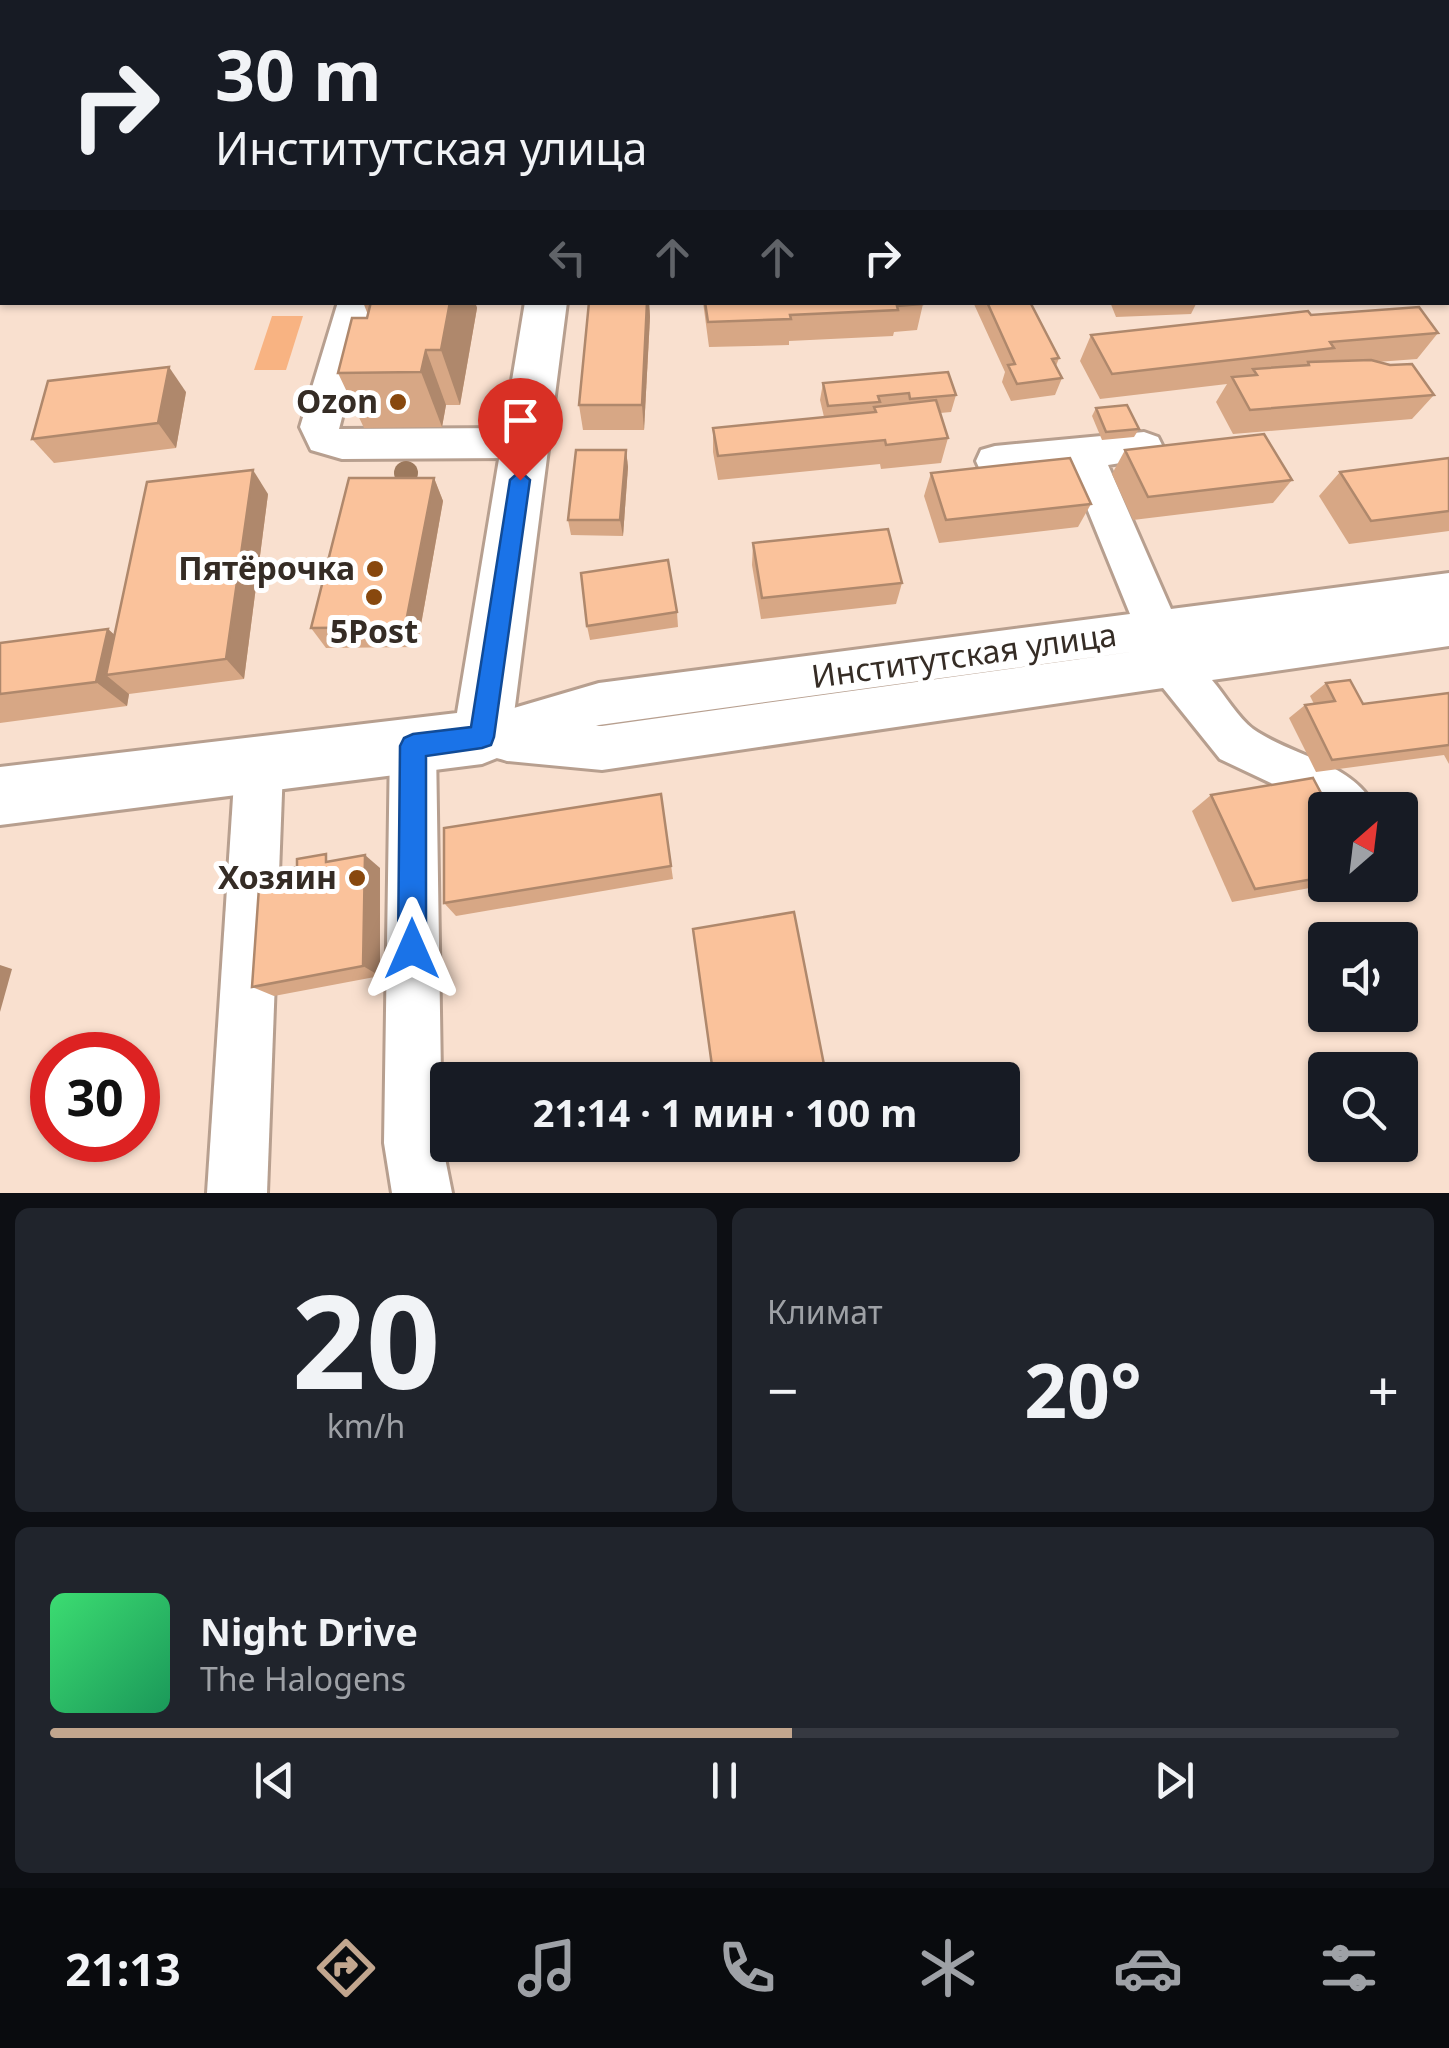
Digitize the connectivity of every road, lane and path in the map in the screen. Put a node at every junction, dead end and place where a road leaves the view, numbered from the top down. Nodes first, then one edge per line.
1 (354, 305) edge
2 (546, 305) edge
3 (525, 443) junction
4 (1144, 447) edge
5 (1084, 453) junction
6 (994, 462) edge
7 (1449, 590) edge
8 (1449, 628) edge
9 (1166, 648) junction
10 (482, 737) junction
11 (413, 746) junction
12 (259, 767) junction
13 (1326, 792) edge
14 (0, 796) edge
15 (237, 1193) edge
16 (422, 1193) edge

1 - 3 street
2 - 3 main road
3 - 10 main road
4 - 5 street
5 - 6 street
5 - 9 street
7 - 9 street, Институтская улица
8 - 9 street, Институтская улица
9 - 10 street, Институтская улица
9 - 13 street
10 - 11 main road, Институтская улица
11 - 12 main road, Институтская улица
11 - 16 street
12 - 14 main road, Институтская улица
12 - 15 street

